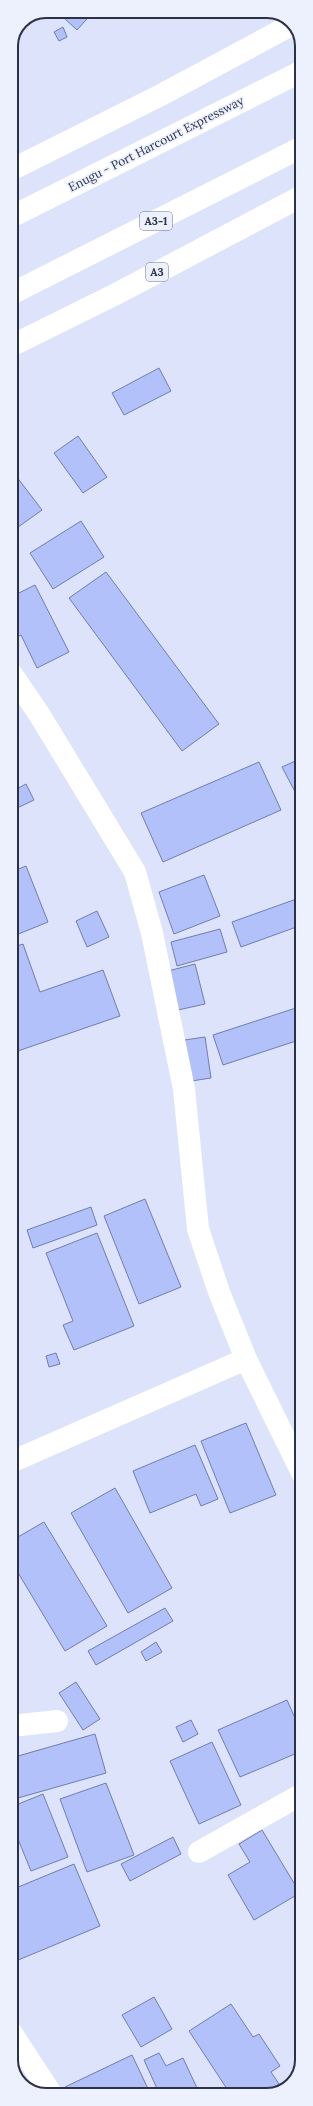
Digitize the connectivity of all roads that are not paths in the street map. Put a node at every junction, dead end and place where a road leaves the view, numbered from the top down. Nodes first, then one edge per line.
1 (287, 27) edge
2 (295, 75) edge
3 (295, 151) edge
4 (18, 166) edge
5 (295, 200) edge
6 (18, 213) edge
7 (18, 290) edge
8 (18, 343) edge
9 (18, 683) edge
10 (246, 1359) junction
11 (18, 1459) edge
12 (295, 1459) edge
13 (57, 1721) dead end
14 (18, 1725) edge
15 (295, 1798) edge
16 (199, 1852) dead end
17 (18, 2043) edge
18 (47, 2088) edge

1 - 4 main road
2 - 6 main road, Enugu - Port Harcourt Expressway
3 - 7 main road, A3-1
5 - 8 main road, A3
9 - 10 main road
10 - 11 main road
10 - 12 main road
13 - 14 main road
15 - 16 main road
17 - 18 main road

